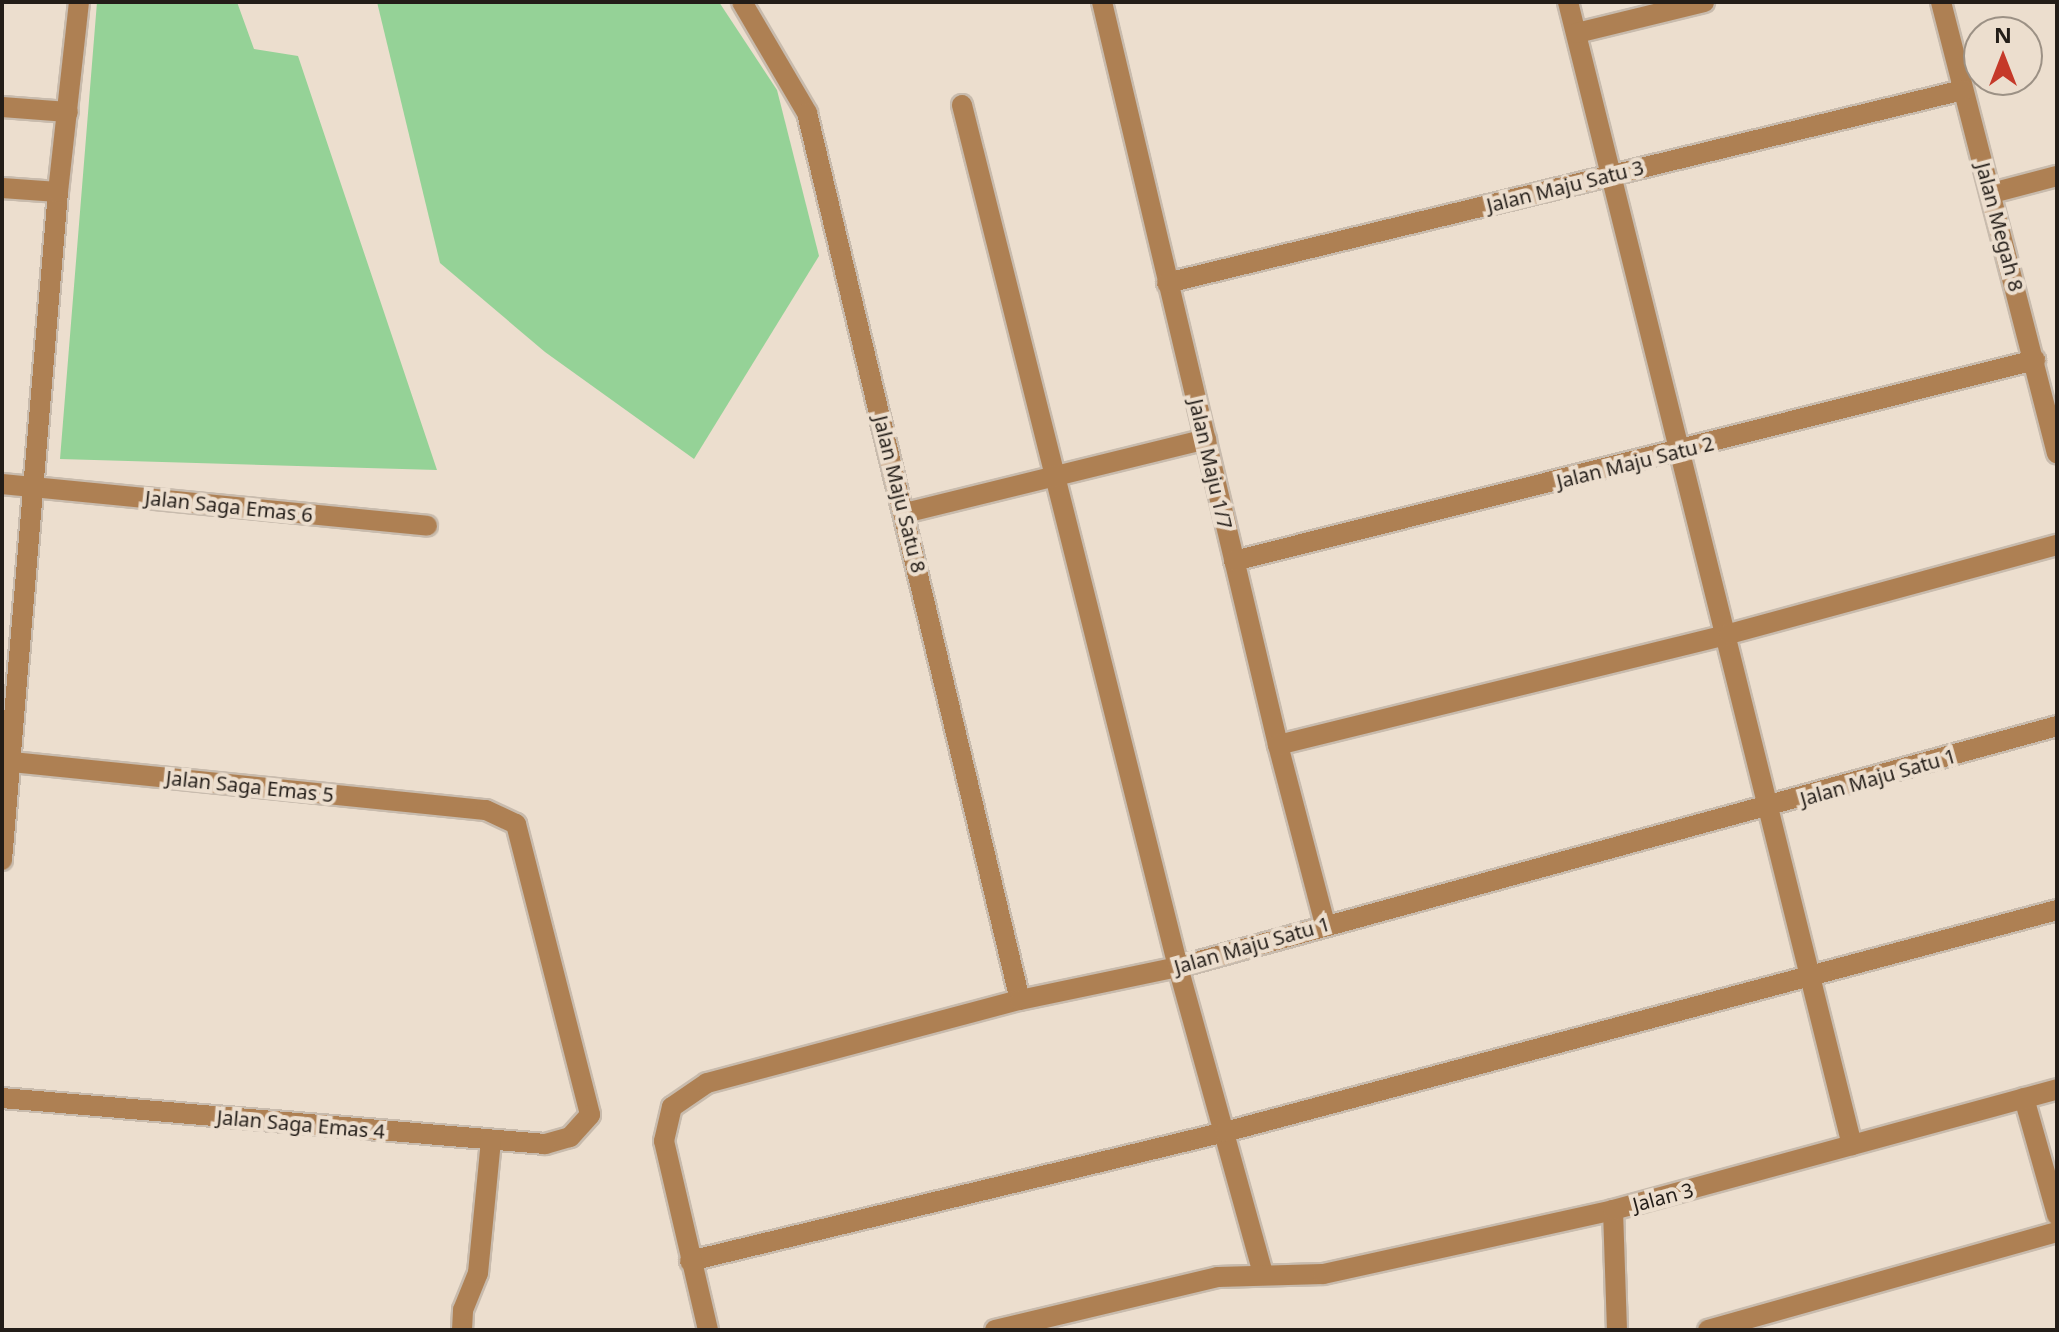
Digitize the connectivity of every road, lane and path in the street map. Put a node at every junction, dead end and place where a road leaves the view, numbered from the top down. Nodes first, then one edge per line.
1 (79, 2) edge
2 (742, 2) edge
3 (1102, 2) edge
4 (1568, 2) edge
5 (1704, 2) edge
6 (1941, 2) edge
7 (1577, 33) junction
8 (1963, 90) joint
9 (1965, 96) edge
10 (962, 105) dead end
11 (2, 107) edge
12 (68, 112) junction
13 (1613, 175) junction
14 (2057, 176) edge
15 (2, 188) edge
16 (58, 192) junction
17 (1992, 193) junction
18 (1167, 283) junction
19 (2035, 360) junction
20 (1206, 439) junction
21 (1682, 451) junction
22 (2057, 453) edge
23 (1056, 478) junction
24 (2, 484) edge
25 (32, 486) junction
26 (905, 513) junction
27 (427, 526) dead end
28 (2057, 545) edge
29 (1234, 561) junction
30 (1729, 634) junction
31 (2057, 726) edge
32 (1278, 745) junction
33 (8, 762) edge
34 (1771, 807) junction
35 (2, 860) edge
36 (2057, 910) edge
37 (1325, 924) junction
38 (1178, 967) junction
39 (1810, 978) junction
40 (1020, 1000) junction
41 (2057, 1089) edge
42 (2, 1098) edge
43 (2024, 1098) junction
44 (590, 1115) joint
45 (1225, 1132) junction
46 (491, 1140) junction
47 (1852, 1145) junction
48 (1613, 1210) junction
49 (2057, 1215) edge
50 (2057, 1232) edge
51 (690, 1261) junction
52 (1263, 1273) junction
53 (462, 1330) edge
54 (708, 1330) edge
55 (995, 1330) edge
56 (1617, 1330) edge
57 (1708, 1330) edge

1 - 12 street
2 - 26 street, Jalan Maju Satu 8
3 - 18 street, Jalan Maju 1/7
4 - 7 street
5 - 7 street
6 - 8 street, Jalan Megah 8
7 - 13 street
8 - 13 street, Jalan Maju Satu 3
9 - 17 street, Jalan Megah 8
10 - 23 street
11 - 12 street
12 - 16 street
13 - 18 street, Jalan Maju Satu 3
13 - 21 street
14 - 17 street
15 - 16 street
16 - 25 street
17 - 19 street, Jalan Megah 8
18 - 20 street, Jalan Maju 1/7
19 - 21 street, Jalan Maju Satu 2
19 - 22 street, Jalan Megah 8
20 - 23 street
20 - 29 street, Jalan Maju 1/7
21 - 29 street, Jalan Maju Satu 2
21 - 30 street
23 - 26 street
23 - 38 street
24 - 25 street, Jalan Saga Emas 6
25 - 27 street, Jalan Saga Emas 6
25 - 33 street
26 - 40 street, Jalan Maju Satu 8
28 - 30 street
29 - 32 street, Jalan Maju 1/7
30 - 32 street
30 - 34 street
31 - 34 street, Jalan Maju Satu 1
32 - 37 street, Jalan Maju 1/7
33 - 35 street
33 - 44 street, Jalan Saga Emas 5
34 - 37 street, Jalan Maju Satu 1
34 - 39 street
36 - 39 street
37 - 38 street, Jalan Maju Satu 1
38 - 40 street, Jalan Maju Satu 1
38 - 45 street
39 - 45 street
39 - 47 street
40 - 51 street, Jalan Maju Satu 1
41 - 43 street, Jalan 3
42 - 46 street, Jalan Saga Emas 4
43 - 47 street, Jalan 3
43 - 49 street
44 - 46 street, Jalan Saga Emas 4
45 - 51 street
45 - 52 street
46 - 53 street
47 - 48 street, Jalan 3
48 - 52 street, Jalan 3
48 - 56 street
50 - 57 street
51 - 54 street, Jalan Maju Satu 1
52 - 55 street, Jalan 3

